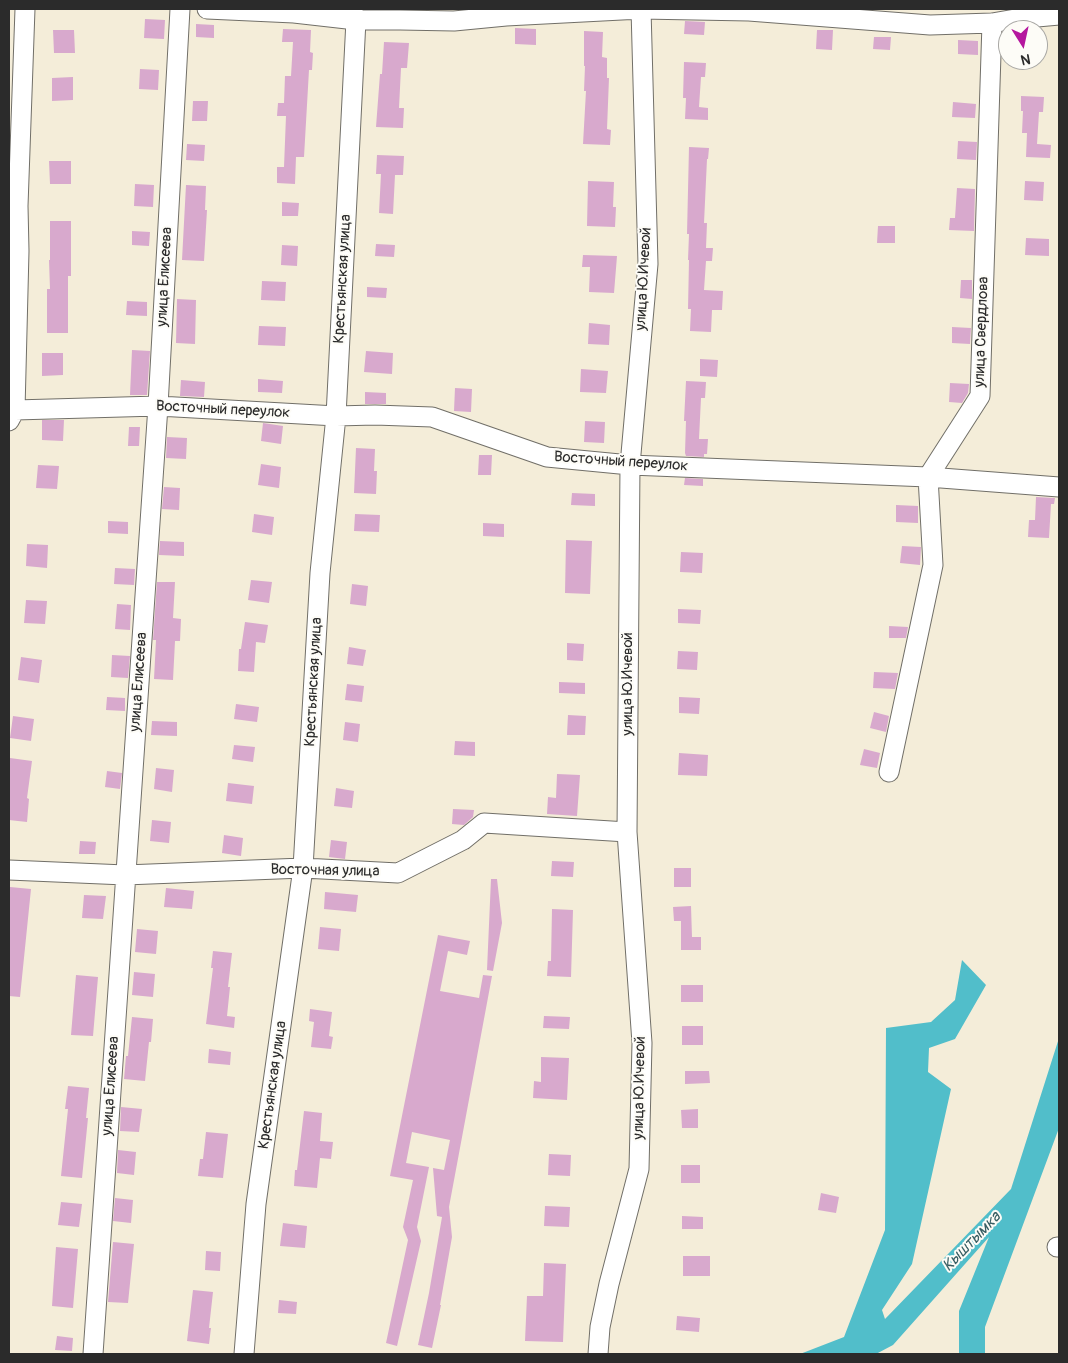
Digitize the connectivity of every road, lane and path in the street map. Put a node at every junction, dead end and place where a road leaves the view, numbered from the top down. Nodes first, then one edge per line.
1 (180, 9) edge
2 (207, 9) edge
3 (641, 9) edge
4 (354, 14) edge
5 (1015, 14) edge
6 (23, 15) edge
7 (1059, 15) edge
8 (992, 23) junction
9 (158, 406) junction
10 (11, 414) edge
11 (336, 416) junction
12 (630, 465) junction
13 (928, 477) junction
14 (1059, 487) edge
15 (889, 772) dead end
16 (627, 832) junction
17 (303, 868) junction
18 (9, 870) edge
19 (125, 875) junction
20 (93, 1354) edge
21 (244, 1354) edge
22 (598, 1354) edge

1 - 9 street, улица Елисеева
2 - 4 street
3 - 4 street
3 - 8 street
3 - 12 street, улица Ю.Ичевой
4 - 11 street, Крестьянская улица
5 - 7 street
5 - 8 street
6 - 10 street
8 - 13 street, улица Свердлова
9 - 10 street, Восточный переулок
9 - 11 street, Восточный переулок
9 - 19 street, улица Елисеева
11 - 12 street, Восточный переулок
11 - 17 street, Крестьянская улица
12 - 13 street, Восточный переулок
12 - 16 street, улица Ю.Ичевой
13 - 14 street, Восточный переулок
13 - 15 street
16 - 17 street, Восточная улица
16 - 22 street, улица Ю.Ичевой
17 - 19 street, Восточная улица
17 - 21 street, Крестьянская улица
18 - 19 street, Восточная улица
19 - 20 street, улица Елисеева

